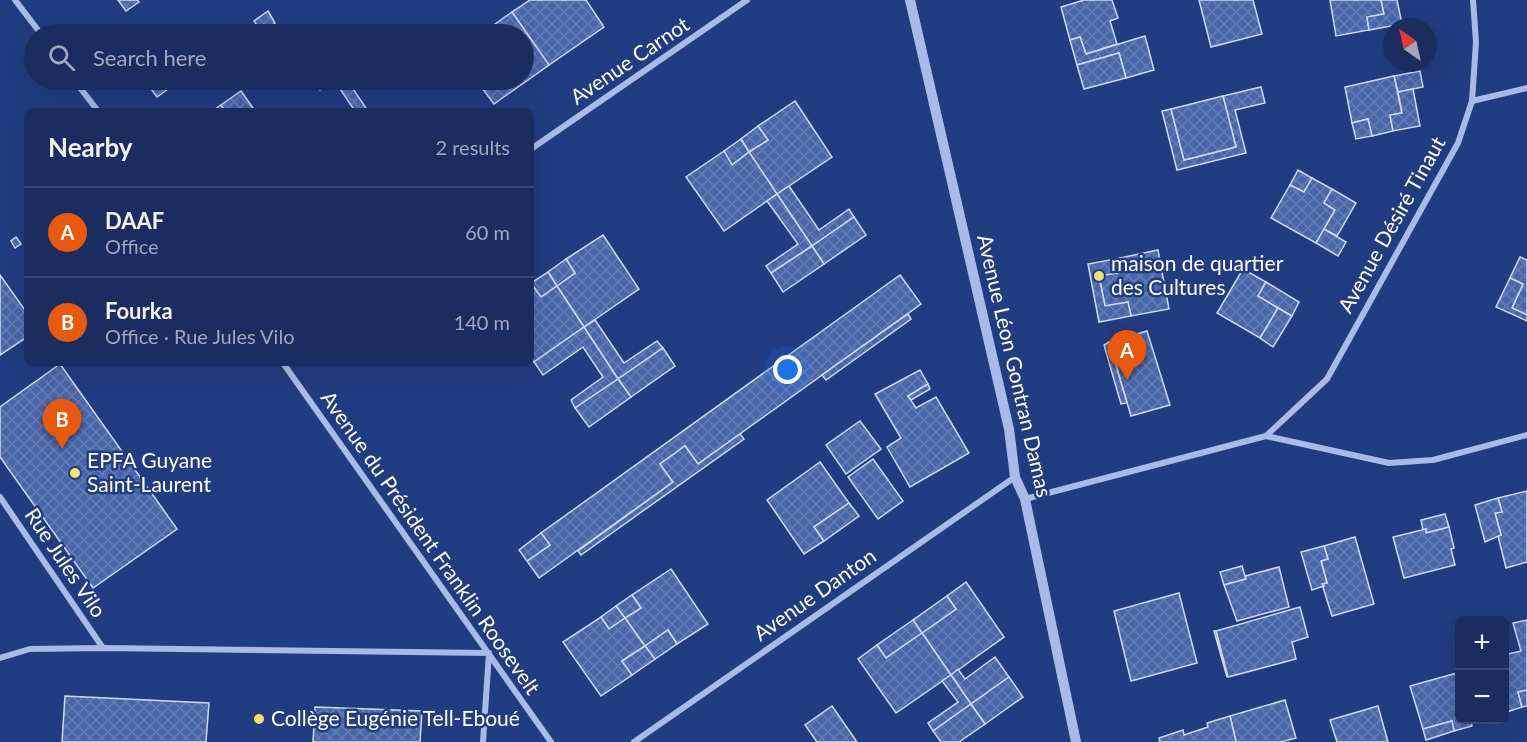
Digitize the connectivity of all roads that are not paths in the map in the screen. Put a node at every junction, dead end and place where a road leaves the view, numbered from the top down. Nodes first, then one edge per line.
1 (15, 0) edge
2 (747, 0) edge
3 (910, 0) edge
4 (1473, 0) edge
5 (33, 24) edge
6 (1527, 88) edge
7 (82, 90) edge
8 (1472, 100) junction
9 (96, 108) edge
10 (534, 147) edge
11 (285, 366) edge
12 (1527, 435) edge
13 (1266, 436) junction
14 (1015, 477) junction
15 (0, 497) edge
16 (1025, 499) junction
17 (103, 648) junction
18 (489, 653) junction
19 (0, 658) edge
20 (483, 742) edge
21 (551, 742) edge
22 (634, 742) edge
23 (1076, 742) edge

1 - 5 street
2 - 10 street, Avenue Carnot
3 - 14 street, Avenue Léon Gontran Damas
4 - 8 street, Avenue Désiré Tinaut
6 - 8 street
7 - 9 street
8 - 13 street, Avenue Désiré Tinaut
11 - 18 street, Avenue du Président Franklin Roosevelt
12 - 13 street
13 - 16 street
14 - 16 street, Avenue Léon Gontran Damas
14 - 22 street, Avenue Danton
15 - 17 street, Rue Jules Vilo
16 - 23 street, Avenue Léon Gontran Damas
17 - 18 street
17 - 19 street
18 - 20 street
18 - 21 street, Avenue du Président Franklin Roosevelt

